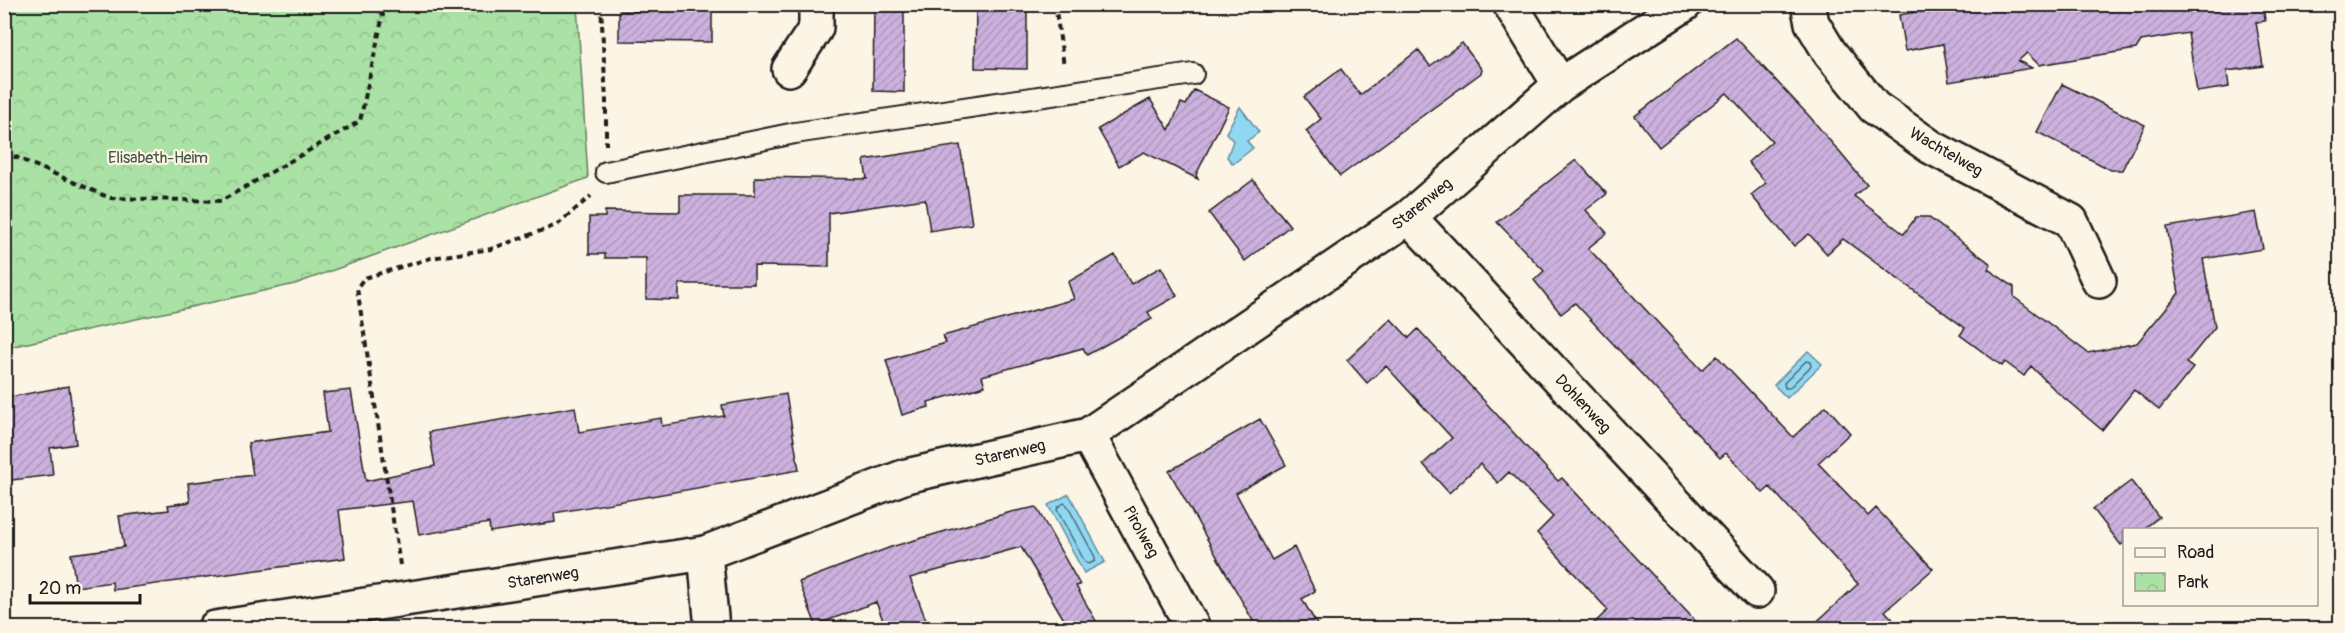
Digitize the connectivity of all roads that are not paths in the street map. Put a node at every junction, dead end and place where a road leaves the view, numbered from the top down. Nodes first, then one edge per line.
1 (816, 4) edge
2 (1510, 4) edge
3 (1685, 4) edge
4 (1808, 4) edge
5 (789, 69) dead end
6 (1193, 74) dead end
7 (1560, 85) junction
8 (606, 172) road end
9 (1408, 217) junction
10 (2099, 281) dead end
11 (1088, 435) junction
12 (705, 553) junction
13 (1757, 591) dead end
14 (215, 628) edge
15 (221, 628) edge
16 (712, 628) edge
17 (1193, 628) edge

1 - 5 street
2 - 7 street
3 - 7 street, Starenweg
4 - 10 street, Wachtelweg
6 - 8 lane
7 - 9 street, Starenweg
9 - 11 street, Starenweg
9 - 13 street, Dohlenweg
11 - 12 street, Starenweg
11 - 17 street, Pirolweg
12 - 15 street, Starenweg
12 - 16 street
14 - 15 street, Starenweg

